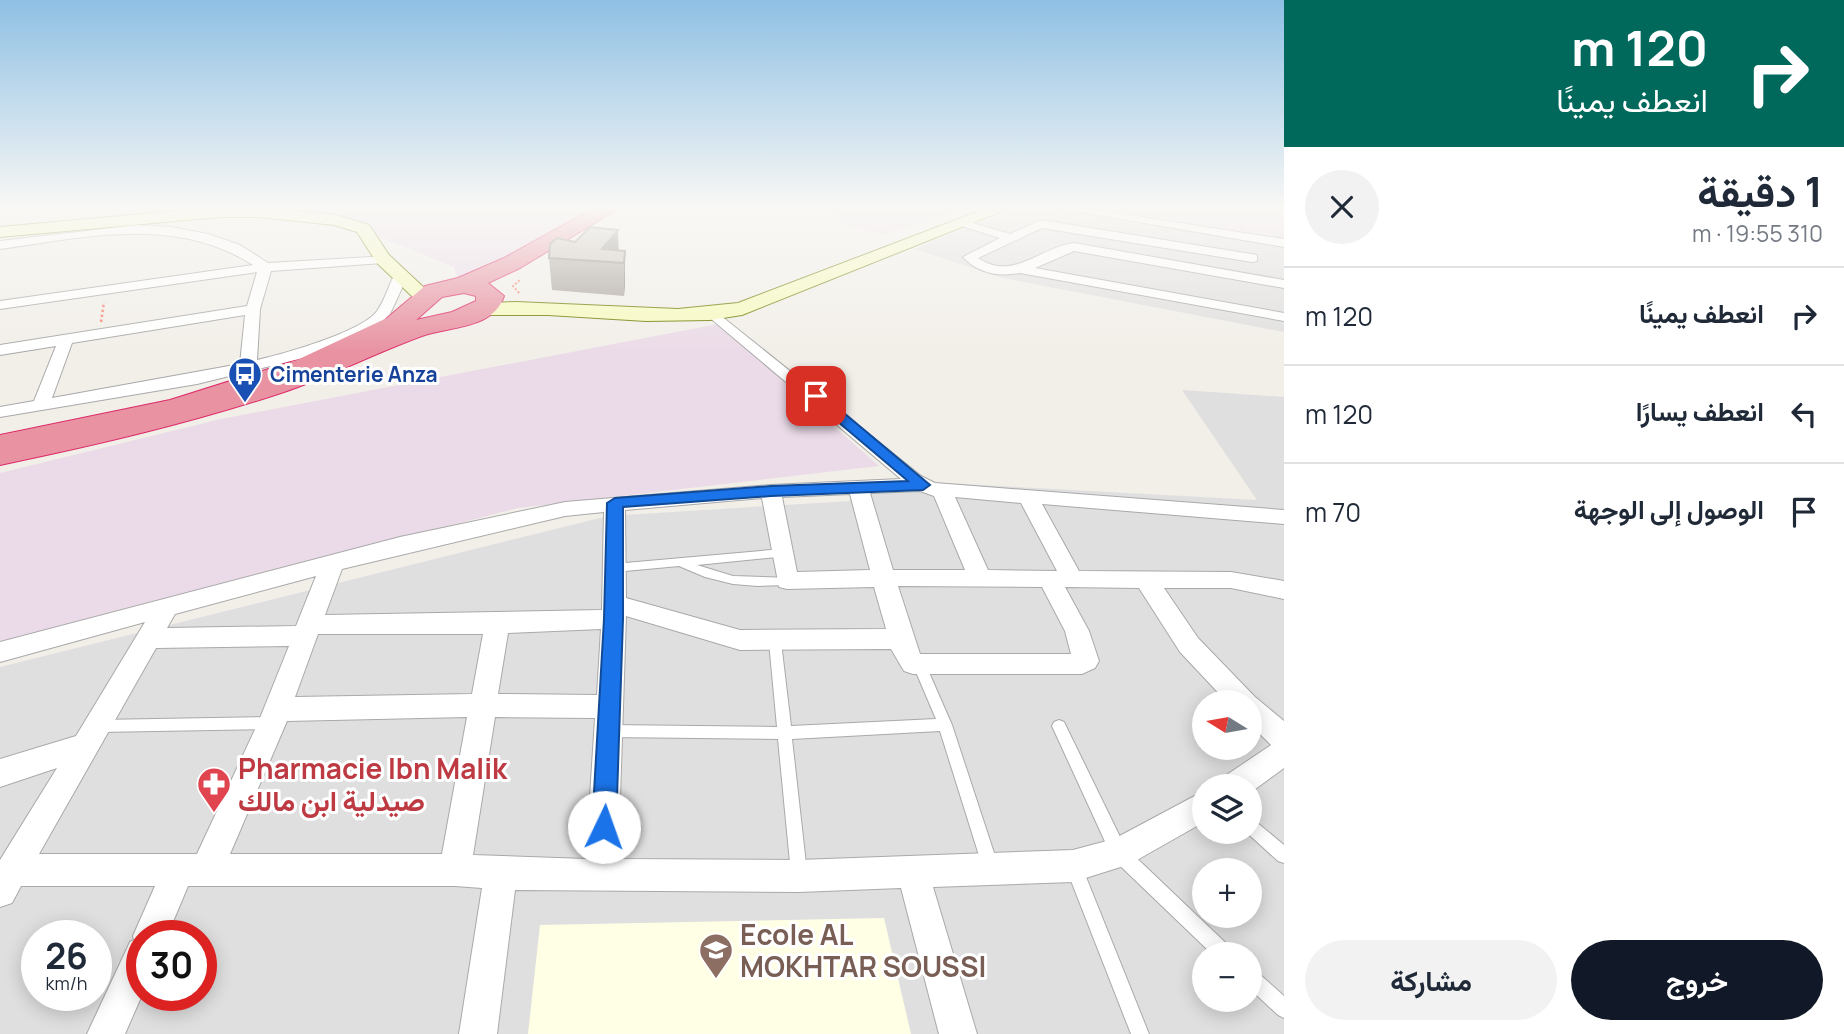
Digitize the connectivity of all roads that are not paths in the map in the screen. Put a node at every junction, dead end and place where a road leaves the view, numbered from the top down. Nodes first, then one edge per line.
1 (250, 255) edge
2 (381, 255) edge
3 (528, 255) edge
4 (541, 255) edge
5 (880, 255) edge
6 (972, 255) edge
7 (1051, 255) edge
8 (1068, 255) edge
9 (1113, 255) edge
10 (1235, 255) edge
11 (1252, 258) joint
12 (383, 259) junction
13 (265, 267) junction
14 (1021, 270) junction
15 (1284, 284) edge
16 (1253, 285) junction
17 (426, 290) junction
18 (1141, 291) junction
19 (1284, 297) edge
20 (480, 303) junction
21 (0, 305) edge
22 (387, 307) junction
23 (253, 309) junction
24 (1255, 312) junction
25 (715, 314) junction
26 (1284, 317) edge
27 (66, 339) junction
28 (0, 350) edge
29 (248, 369) junction
30 (41, 405) junction
31 (0, 412) edge
32 (0, 445) edge
33 (0, 454) edge
34 (858, 488) junction
35 (932, 488) junction
36 (771, 491) junction
37 (1029, 499) junction
38 (615, 503) junction
39 (1284, 517) edge
40 (783, 553) junction
41 (679, 562) junction
42 (332, 564) junction
43 (614, 568) junction
44 (885, 578) junction
45 (980, 579) junction
46 (1049, 579) junction
47 (1073, 580) junction
48 (1146, 580) junction
49 (787, 581) junction
50 (1284, 590) edge
51 (166, 609) junction
52 (613, 611) junction
53 (497, 624) junction
54 (307, 630) junction
55 (151, 638) junction
56 (901, 639) junction
57 (775, 642) junction
58 (0, 652) edge
59 (919, 665) junction
60 (1232, 690) edge
61 (484, 705) junction
62 (274, 716) junction
63 (1262, 718) edge
64 (609, 719) junction
65 (945, 724) junction
66 (1059, 726) dead end
67 (782, 733) junction
68 (93, 736) junction
69 (1284, 739) edge
70 (1284, 752) edge
71 (0, 773) edge
72 (1252, 774) edge
73 (1192, 813) edge
74 (1262, 836) edge
75 (1119, 853) junction
76 (1284, 855) edge
77 (1073, 866) junction
78 (991, 868) junction
79 (455, 870) junction
80 (501, 871) junction
81 (192, 872) junction
82 (913, 874) junction
83 (601, 875) junction
84 (799, 876) junction
85 (7, 881) edge
86 (160, 920) edge
87 (1212, 942) edge
88 (1262, 988) edge
89 (126, 990) edge
90 (1284, 1009) edge
91 (106, 1034) edge
92 (478, 1034) edge
93 (958, 1034) edge
94 (1140, 1034) edge

1 - 13 street
2 - 12 street
3 - 17 highway
4 - 20 highway
5 - 25 street
6 - 14 street
7 - 14 street
8 - 18 street
9 - 16 street
10 - 11 street
11 - 16 street
12 - 13 street
12 - 17 street
13 - 21 street
13 - 23 street
14 - 18 street
15 - 16 street
16 - 19 street
16 - 24 street
17 - 20 highway
17 - 20 highway
17 - 22 street
17 - 22 street
17 - 32 highway
18 - 24 street
20 - 25 street
20 - 33 highway
22 - 29 street
23 - 27 street
23 - 29 street
24 - 26 street
25 - 35 street
27 - 28 street
27 - 30 street
29 - 30 street
30 - 31 street
34 - 35 street
34 - 36 street
34 - 44 street
35 - 37 street
35 - 45 street
36 - 38 street
36 - 40 street
37 - 39 street
37 - 47 street
38 - 42 street
38 - 43 street
40 - 41 lane
40 - 49 street
41 - 43 lane
41 - 49 lane
42 - 51 street
42 - 54 street
43 - 52 street
44 - 45 street
44 - 49 street
44 - 56 street
45 - 46 street
46 - 47 street
46 - 59 street
47 - 48 street
48 - 50 street
48 - 60 street
51 - 55 street
51 - 58 street
52 - 53 street
52 - 57 street
52 - 64 street
53 - 54 street
53 - 61 street
54 - 55 street
54 - 62 street
55 - 68 street
56 - 57 street
56 - 59 street
57 - 67 lane
59 - 65 lane
61 - 62 street
61 - 64 street
61 - 79 street
62 - 68 lane
62 - 81 street
63 - 69 street
64 - 67 lane
64 - 83 street
65 - 67 lane
65 - 78 lane
66 - 75 lane
67 - 84 lane
68 - 71 street
68 - 85 street
70 - 72 street
73 - 75 street
74 - 76 lane
75 - 77 street
75 - 87 lane
77 - 78 street
77 - 94 lane
78 - 82 street
79 - 80 street
79 - 81 street
80 - 83 street
80 - 92 street
81 - 85 street
81 - 86 street
82 - 84 street
82 - 93 street
83 - 84 street
88 - 90 lane
89 - 91 street

